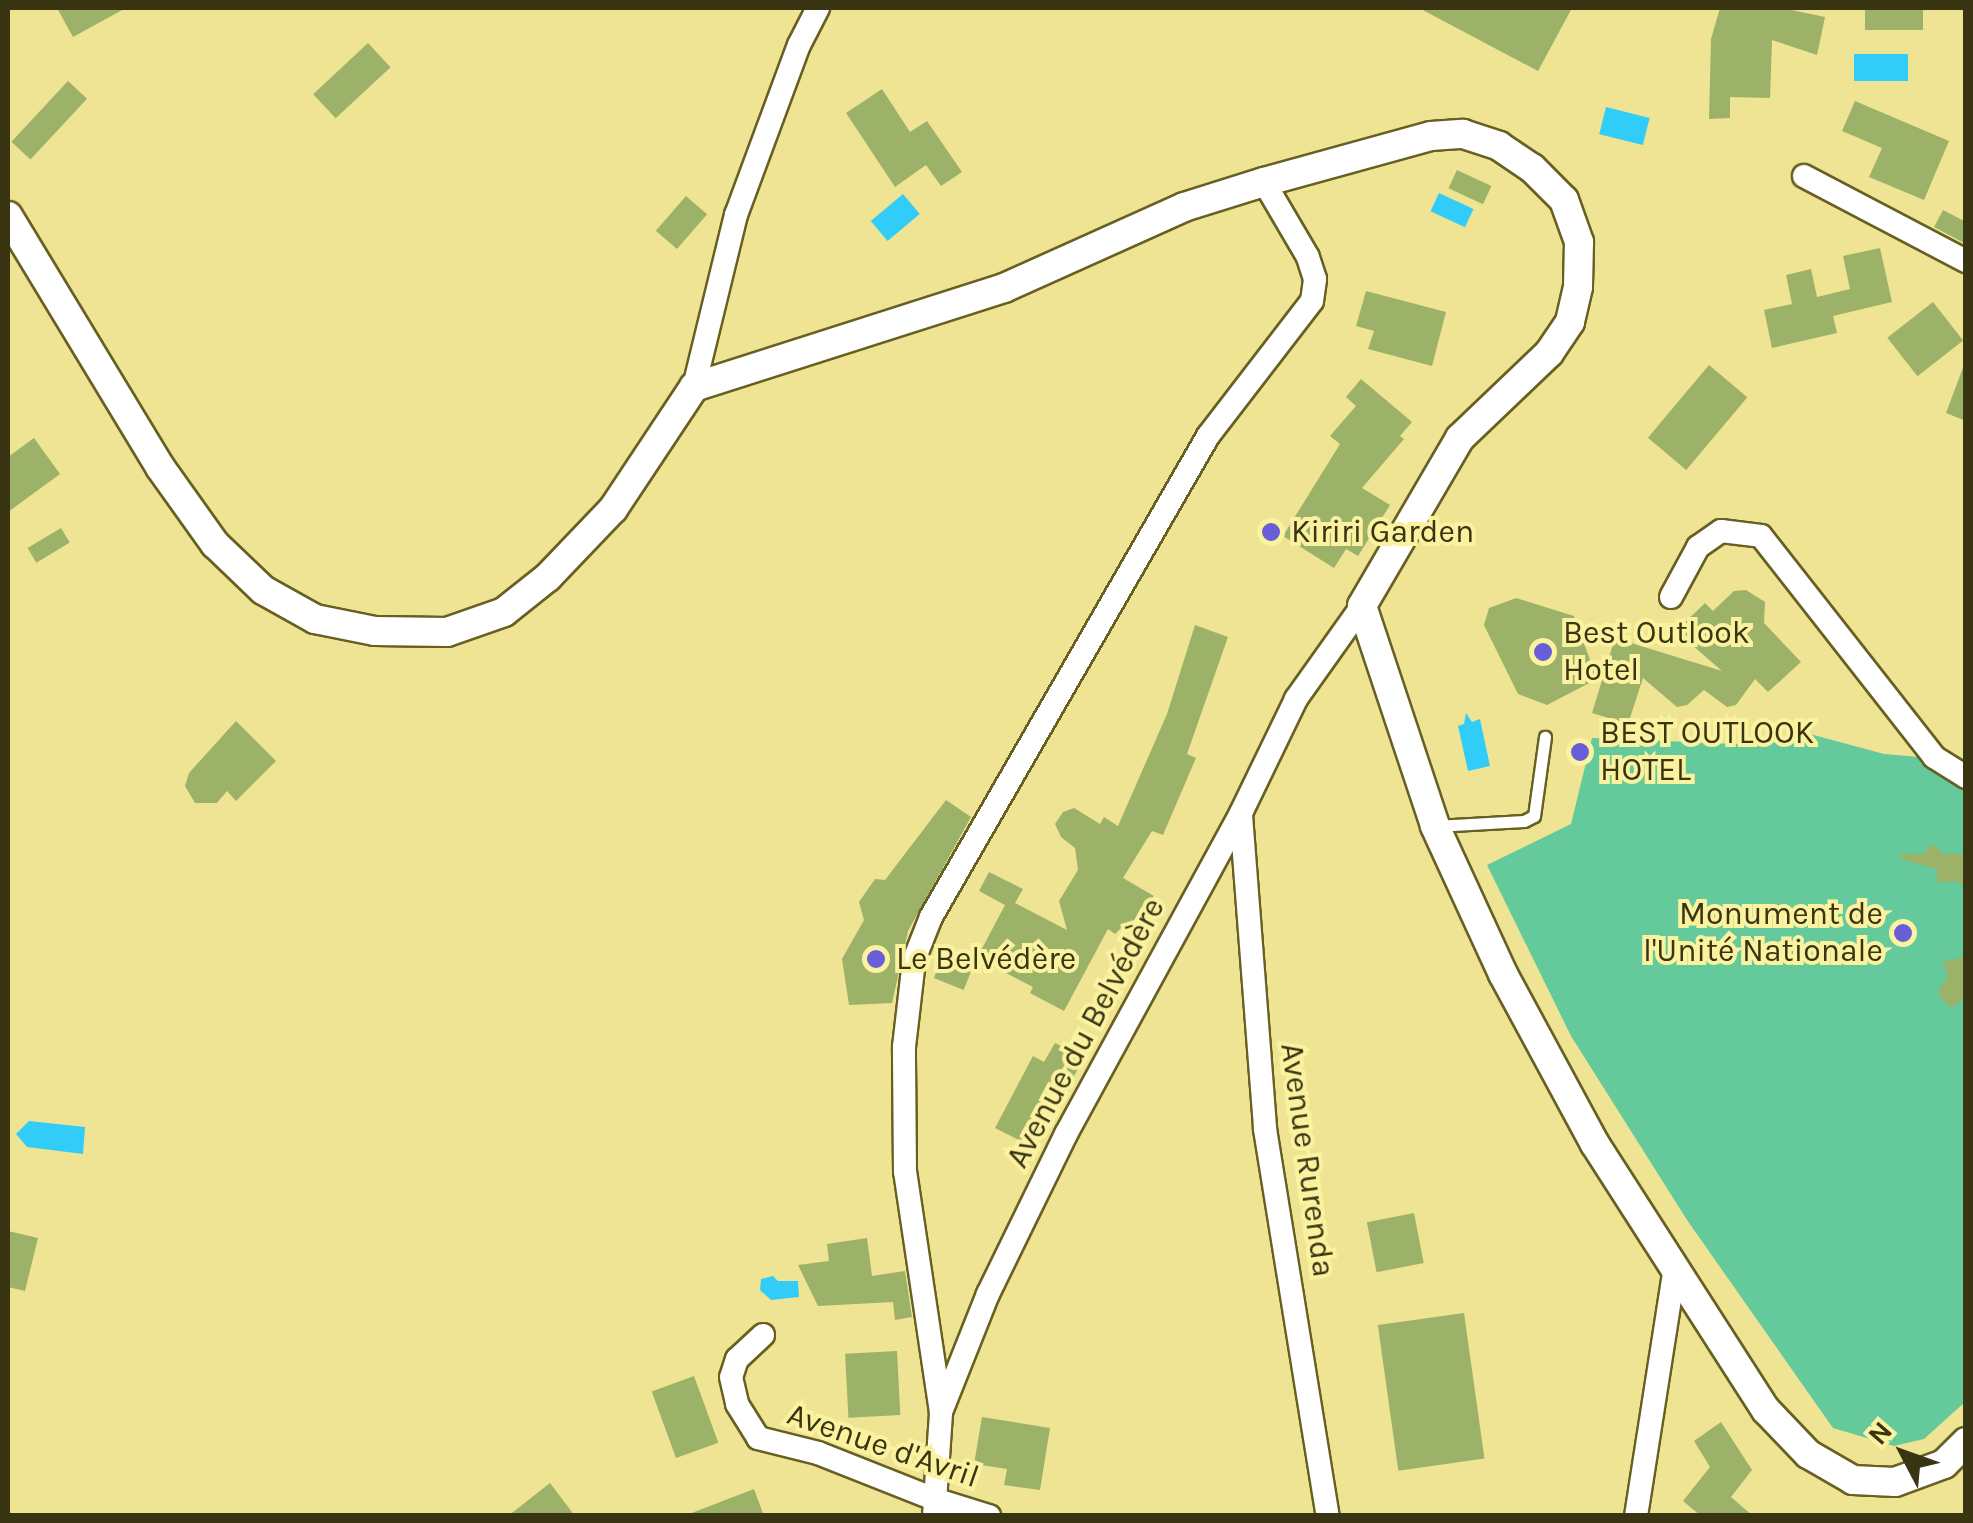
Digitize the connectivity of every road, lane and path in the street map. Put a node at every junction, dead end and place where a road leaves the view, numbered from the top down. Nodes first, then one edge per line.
1 (818, 8) edge
2 (1804, 176) dead end
3 (1264, 182) junction
4 (8, 216) edge
5 (1966, 260) edge
6 (694, 387) junction
7 (1671, 597) dead end
8 (1362, 606) junction
9 (1545, 737) dead end
10 (1966, 777) edge
11 (1241, 812) junction
12 (1435, 826) junction
13 (1674, 1274) junction
14 (763, 1335) dead end
15 (941, 1412) junction
16 (1966, 1442) edge
17 (934, 1508) edge
18 (989, 1516) edge
19 (1328, 1516) edge
20 (1636, 1516) edge

1 - 6 street
2 - 5 street
3 - 6 street
3 - 8 street
3 - 15 street
4 - 6 street
7 - 10 street
8 - 11 street, Avenue du Belvédère
8 - 12 street
9 - 12 lane
11 - 15 street, Avenue du Belvédère
11 - 19 street, Avenue Rurenda
12 - 13 street
13 - 16 street
13 - 20 street
14 - 17 street, Avenue d'Avril
15 - 17 street, Avenue du Belvédère
17 - 18 street, Avenue d'Avril

